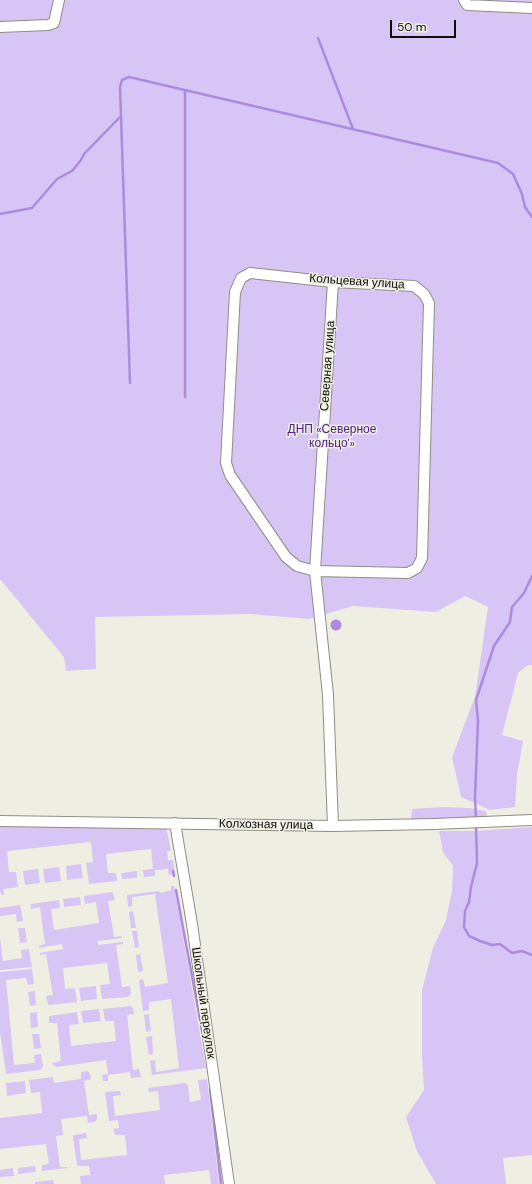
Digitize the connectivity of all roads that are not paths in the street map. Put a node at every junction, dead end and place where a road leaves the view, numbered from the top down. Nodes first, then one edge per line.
1 (59, 0) edge
2 (466, 3) edge
3 (526, 5) edge
4 (0, 27) edge
5 (333, 282) junction
6 (316, 571) junction
7 (532, 820) edge
8 (0, 821) edge
9 (175, 823) junction
10 (333, 826) junction
11 (229, 1184) edge

1 - 4 street
2 - 3 street
5 - 6 street, Северная улица
5 - 6 street, Кольцевая улица
5 - 6 street, Кольцевая улица
6 - 10 street, Северная улица
7 - 10 street, Колхозная улица
8 - 9 street, Колхозная улица
9 - 10 street, Колхозная улица
9 - 11 street, Школьный переулок

